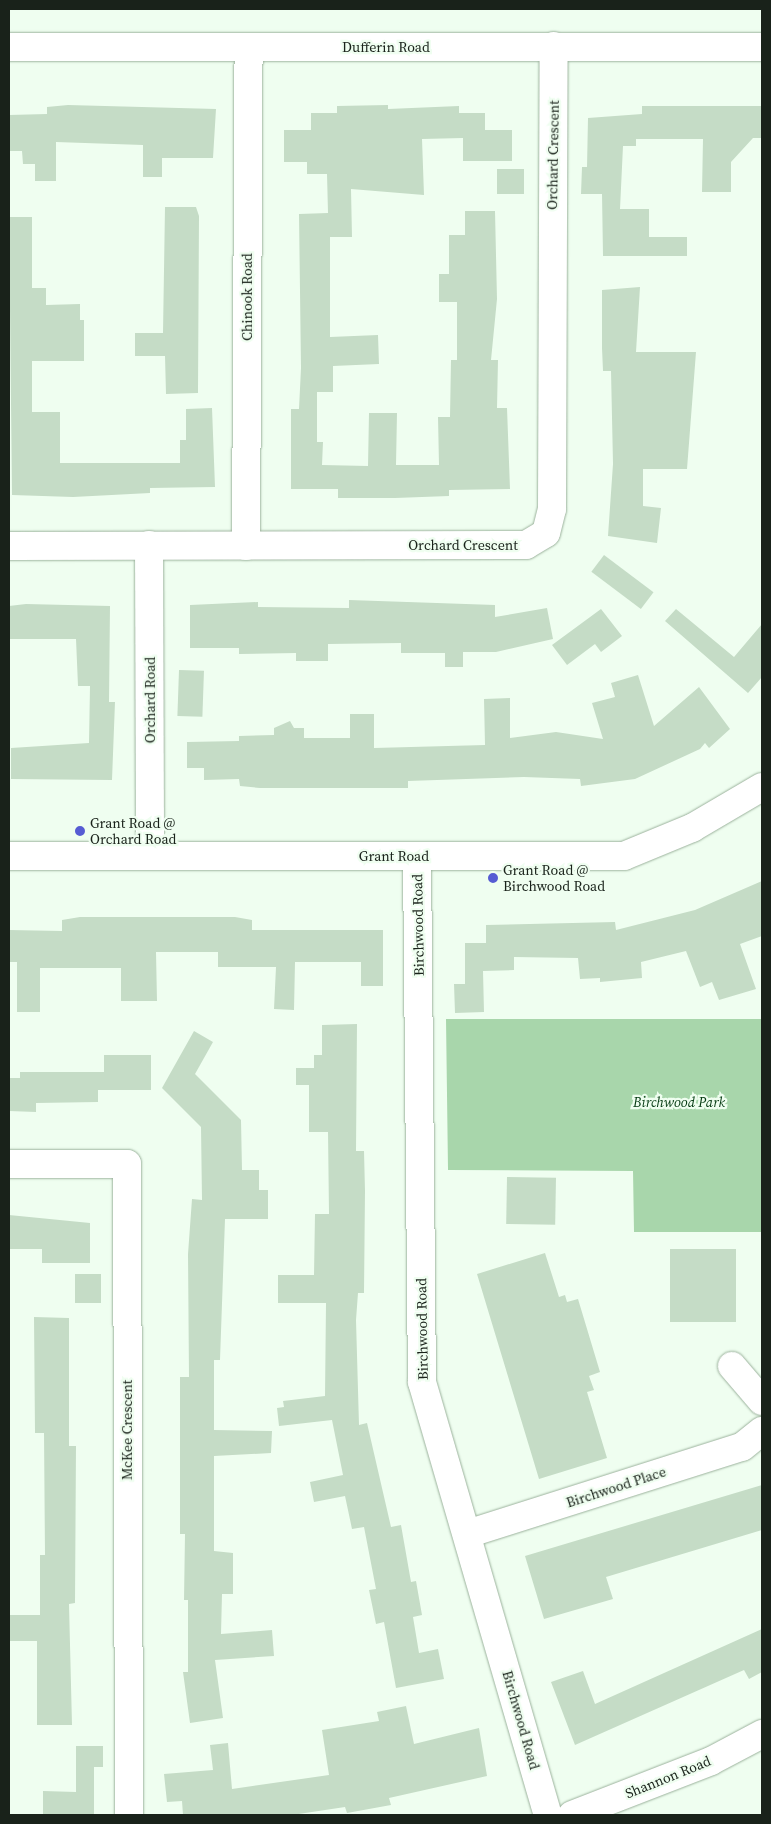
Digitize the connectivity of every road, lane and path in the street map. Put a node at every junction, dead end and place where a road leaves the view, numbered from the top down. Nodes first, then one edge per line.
1 (554, 46) junction
2 (9, 47) edge
3 (762, 47) edge
4 (249, 48) junction
5 (149, 545) junction
6 (9, 546) edge
7 (246, 546) junction
8 (762, 787) edge
9 (150, 855) junction
10 (9, 856) edge
11 (417, 856) junction
12 (9, 1164) edge
13 (732, 1366) dead end
14 (762, 1401) edge
15 (762, 1431) edge
16 (467, 1534) junction
17 (762, 1734) edge
18 (128, 1815) edge
19 (548, 1815) edge
20 (572, 1815) edge

1 - 3 street, Dufferin Road
1 - 4 street, Dufferin Road
1 - 7 street, Orchard Crescent
2 - 4 street, Dufferin Road
4 - 7 street, Chinook Road
5 - 6 street, Orchard Crescent
5 - 7 street, Orchard Crescent
5 - 9 street, Orchard Road
8 - 11 street, Grant Road
9 - 10 street, Grant Road
9 - 11 street, Grant Road
11 - 16 street, Birchwood Road
12 - 18 street, McKee Crescent
13 - 14 street
15 - 16 street, Birchwood Place
16 - 19 street, Birchwood Road
17 - 20 street, Shannon Road

